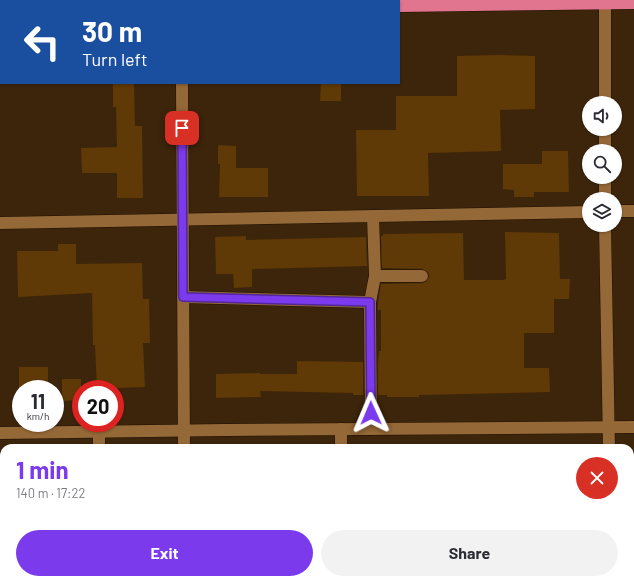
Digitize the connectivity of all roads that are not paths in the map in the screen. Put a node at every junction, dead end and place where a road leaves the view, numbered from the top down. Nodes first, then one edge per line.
1 (605, 2) edge
2 (634, 3) edge
3 (400, 6) edge
4 (182, 84) edge
5 (605, 96) edge
6 (622, 211) edge
7 (634, 211) edge
8 (582, 212) edge
9 (374, 216) junction
10 (182, 219) junction
11 (0, 223) edge
12 (605, 232) edge
13 (375, 276) junction
14 (422, 276) dead end
15 (183, 297) junction
16 (370, 302) junction
17 (609, 427) junction
18 (634, 427) edge
19 (372, 429) junction
20 (341, 430) junction
21 (184, 431) junction
22 (99, 432) joint
23 (124, 432) edge
24 (0, 434) edge
25 (99, 444) edge
26 (184, 444) edge
27 (341, 444) edge
28 (609, 444) edge

1 - 2 highway
1 - 3 highway
1 - 5 street
4 - 10 street
6 - 7 street
8 - 9 street
9 - 10 street
9 - 13 street
10 - 11 street
10 - 15 street
12 - 17 street
13 - 14 street
13 - 16 street
15 - 16 street
15 - 21 street
16 - 19 street
17 - 18 street
17 - 19 street
17 - 28 street
19 - 20 street
20 - 21 street
20 - 27 street
21 - 23 street
21 - 26 street
22 - 24 street
22 - 25 street

